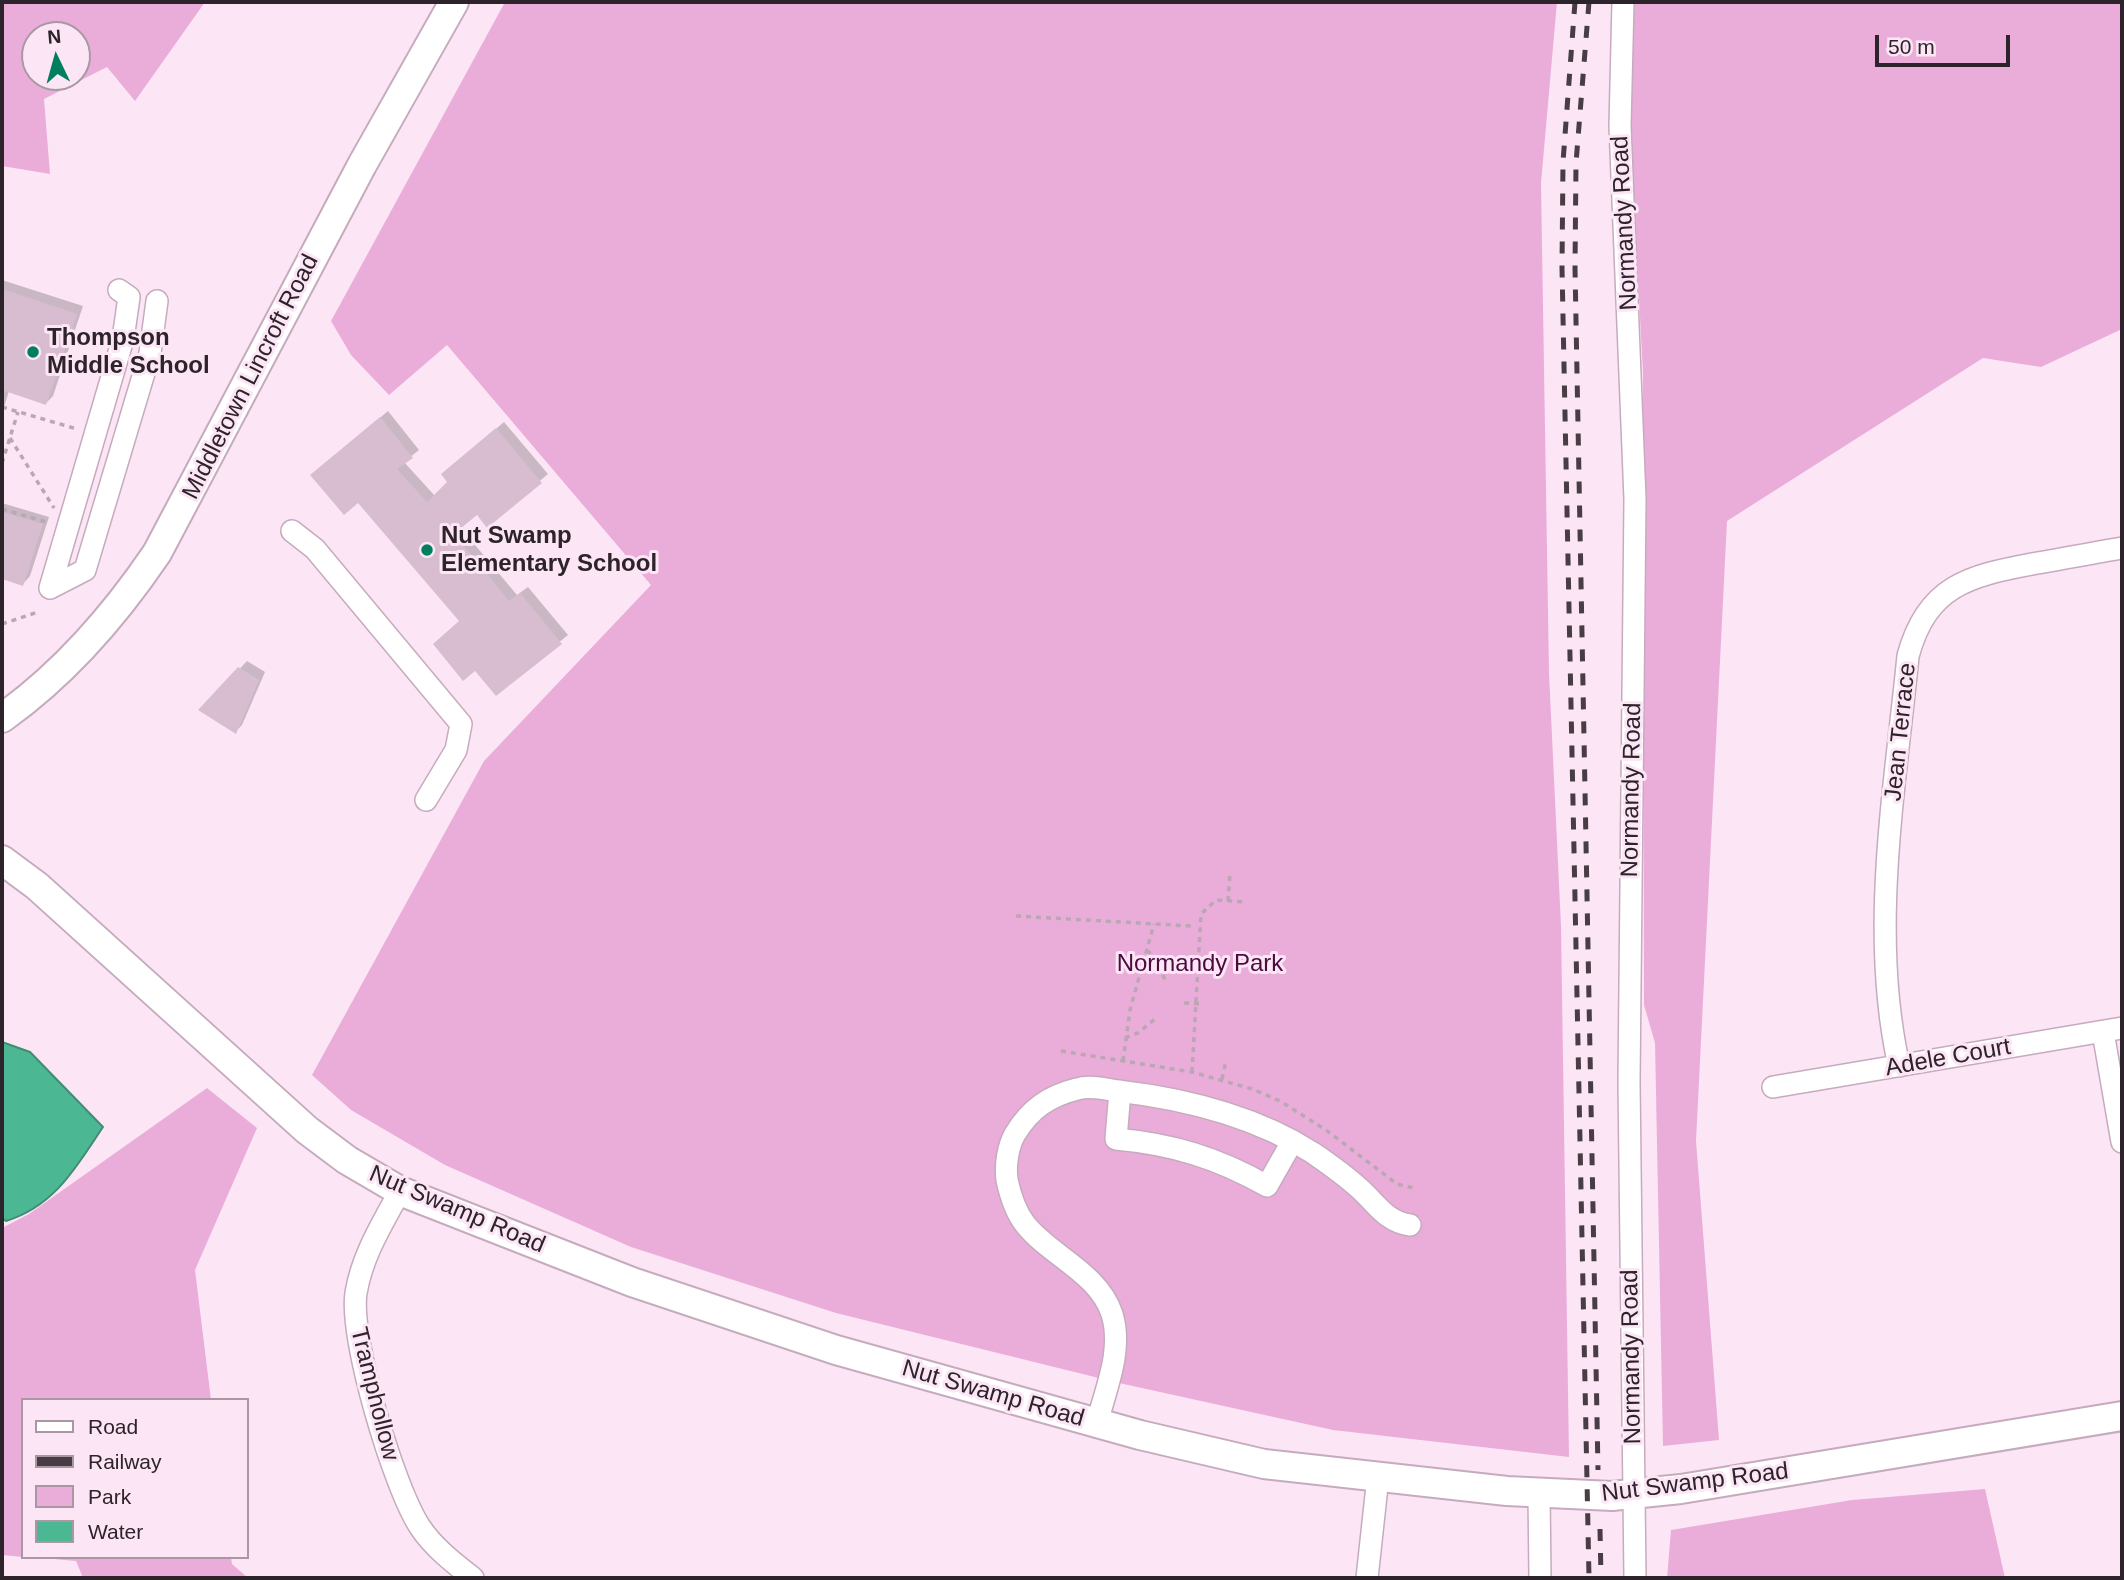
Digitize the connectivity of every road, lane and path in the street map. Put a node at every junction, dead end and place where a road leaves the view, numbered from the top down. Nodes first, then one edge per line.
1 (454, 2) edge
2 (1623, 2) edge
3 (119, 290) dead end
4 (123, 339) junction
5 (2, 407) edge
6 (18, 412) junction
7 (82, 430) dead end
8 (10, 438) junction
9 (2, 463) edge
10 (2, 509) edge
11 (59, 515) dead end
12 (56, 525) dead end
13 (292, 531) dead end
14 (2122, 548) edge
15 (38, 612) dead end
16 (2, 624) edge
17 (2, 718) edge
18 (426, 800) dead end
19 (2, 860) edge
20 (1230, 873) dead end
21 (1228, 901) junction
22 (1246, 902) dead end
23 (1016, 916) dead end
24 (1154, 924) junction
25 (1191, 926) dead end
26 (1147, 950) junction
27 (1166, 983) dead end
28 (1184, 1003) dead end
29 (1195, 1004) junction
30 (1202, 1004) dead end
31 (1155, 1019) dead end
32 (2113, 1030) edge
33 (1125, 1038) junction
34 (1123, 1061) dead end
35 (1226, 1061) dead end
36 (1899, 1066) junction
37 (1192, 1072) dead end
38 (1222, 1079) dead end
39 (1773, 1087) dead end
40 (1120, 1091) junction
41 (1292, 1142) junction
42 (2122, 1142) edge
43 (400, 1191) junction
44 (1410, 1225) dead end
45 (2122, 1416) edge
46 (1097, 1423) junction
47 (1378, 1477) junction
48 (1539, 1494) junction
49 (1633, 1494) junction
50 (473, 1578) edge
51 (1367, 1578) edge
52 (1540, 1578) edge
53 (1635, 1578) edge

1 - 17 main road, Middletown Lincroft Road
2 - 49 street, Normandy Road
3 - 4 street
4 - 4 street
5 - 6 path
6 - 7 path
6 - 8 path
8 - 9 path
8 - 11 path
10 - 12 path
13 - 18 street
14 - 36 street, Jean Terrace
15 - 16 path
19 - 43 main road, Nut Swamp Road
20 - 21 path
21 - 22 path
21 - 29 path
23 - 24 path
24 - 25 path
24 - 26 path
26 - 27 path
26 - 33 path
28 - 29 path
29 - 30 path
29 - 37 path
31 - 33 path
32 - 36 street, Adele Court
32 - 42 street
33 - 34 path
35 - 38 path
36 - 39 street, Adele Court
40 - 41 street
40 - 41 street
40 - 46 street
41 - 44 street
43 - 46 main road, Nut Swamp Road
43 - 50 street, Tramphollow
45 - 49 main road, Nut Swamp Road
46 - 47 main road, Nut Swamp Road
47 - 48 main road, Nut Swamp Road
47 - 51 street
48 - 49 main road, Nut Swamp Road
48 - 52 street
49 - 53 street, Normandy Road

